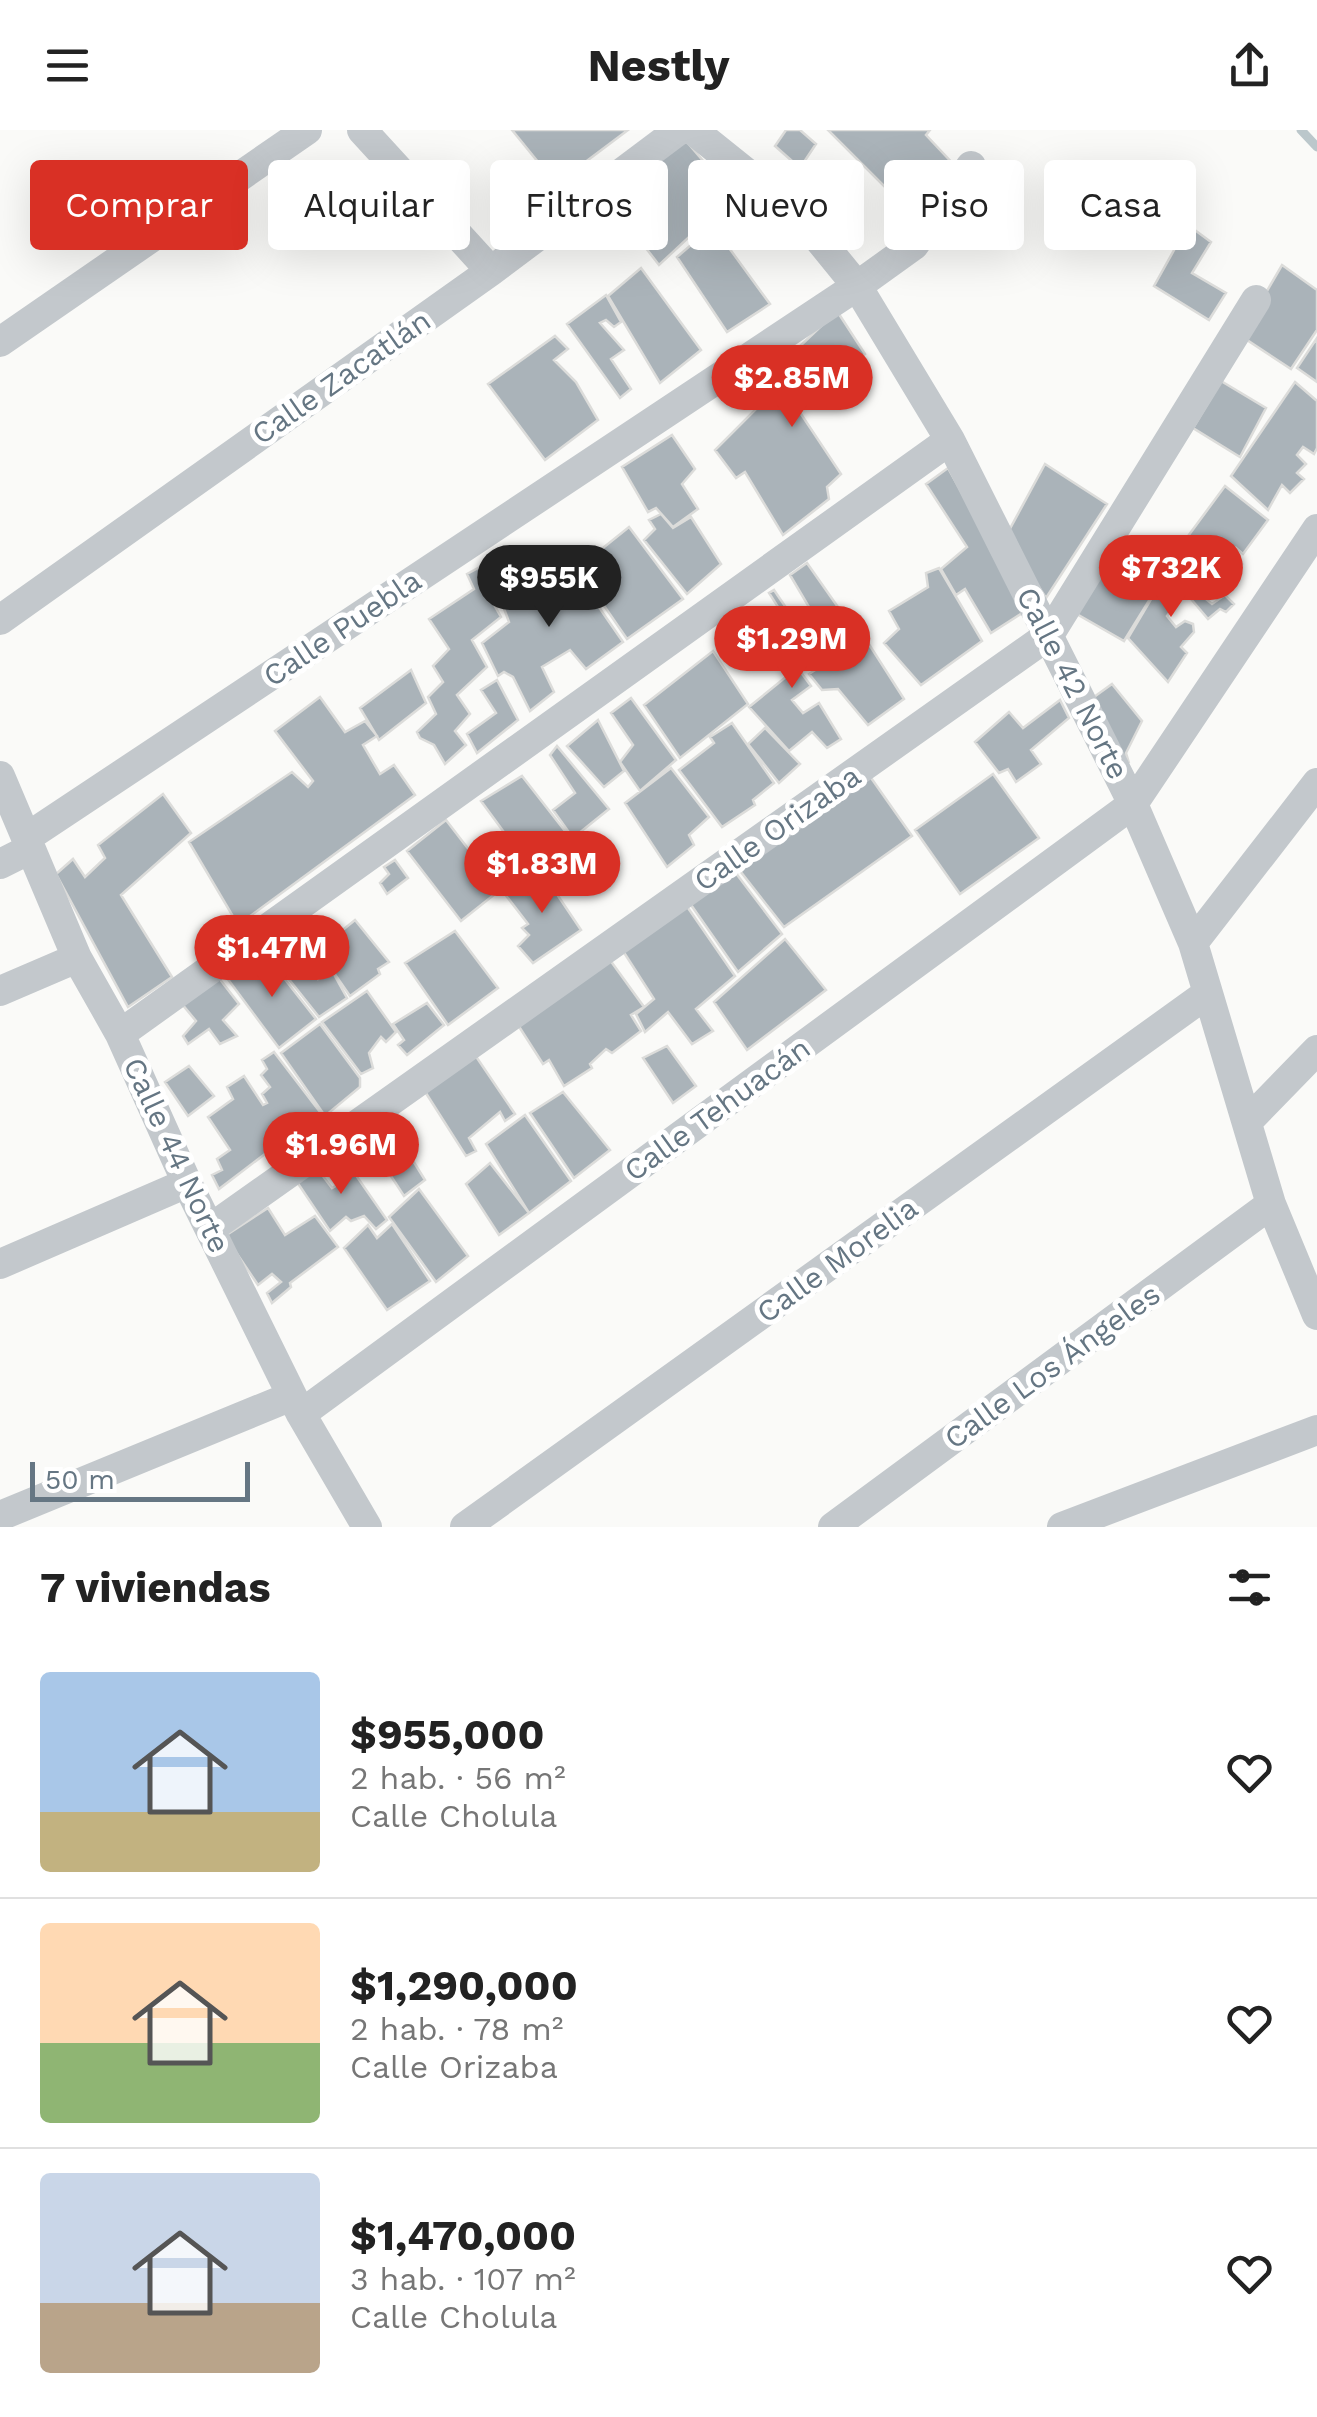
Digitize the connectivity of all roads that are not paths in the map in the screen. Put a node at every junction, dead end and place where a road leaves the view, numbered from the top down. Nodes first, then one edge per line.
1 (307, 130) edge
2 (362, 130) edge
3 (679, 130) edge
4 (693, 130) edge
5 (907, 250) edge
6 (490, 271) junction
7 (857, 286) junction
8 (1256, 300) dead end
9 (0, 342) edge
10 (950, 440) junction
11 (1317, 529) edge
12 (0, 620) edge
13 (1050, 635) junction
14 (0, 776) edge
15 (1317, 784) edge
16 (1133, 804) junction
17 (28, 844) junction
18 (0, 864) edge
19 (1194, 942) junction
20 (77, 958) junction
21 (0, 991) edge
22 (1208, 993) junction
23 (120, 1034) junction
24 (1317, 1050) edge
25 (1247, 1122) junction
26 (188, 1183) junction
27 (1272, 1204) junction
28 (211, 1228) junction
29 (0, 1264) edge
30 (1317, 1315) edge
31 (297, 1405) junction
32 (1317, 1430) edge
33 (0, 1516) edge
34 (367, 1527) edge
35 (465, 1527) edge
36 (833, 1527) edge
37 (1062, 1527) edge

1 - 9 street
2 - 6 street
3 - 6 street, Calle Zacatlán
4 - 7 street, Calle 42 Norte
5 - 7 street, Calle Puebla
6 - 12 street, Calle Zacatlán
7 - 10 street, Calle 42 Norte
7 - 17 street, Calle Puebla
8 - 13 street
10 - 13 street, Calle 42 Norte
10 - 23 street
11 - 16 street, Calle Tehuacán
13 - 16 street, Calle 42 Norte
13 - 28 street, Calle Orizaba
14 - 17 street, Calle 44 Norte
15 - 19 street
16 - 19 street, Calle 42 Norte
16 - 31 street, Calle Tehuacán
17 - 18 street, Calle Puebla
17 - 20 street, Calle 44 Norte
19 - 22 street, Calle 42 Norte
20 - 21 street
20 - 23 street, Calle 44 Norte
22 - 25 street, Calle 42 Norte
22 - 35 street, Calle Morelia
23 - 26 street, Calle 44 Norte
24 - 25 street
25 - 27 street, Calle 42 Norte
26 - 28 street, Calle 44 Norte
26 - 29 street
27 - 30 street, Calle 42 Norte
27 - 36 street, Calle Los Ángeles
28 - 31 street, Calle 44 Norte
31 - 33 street, Calle Tehuacán
31 - 34 street, Calle 44 Norte
32 - 37 street

